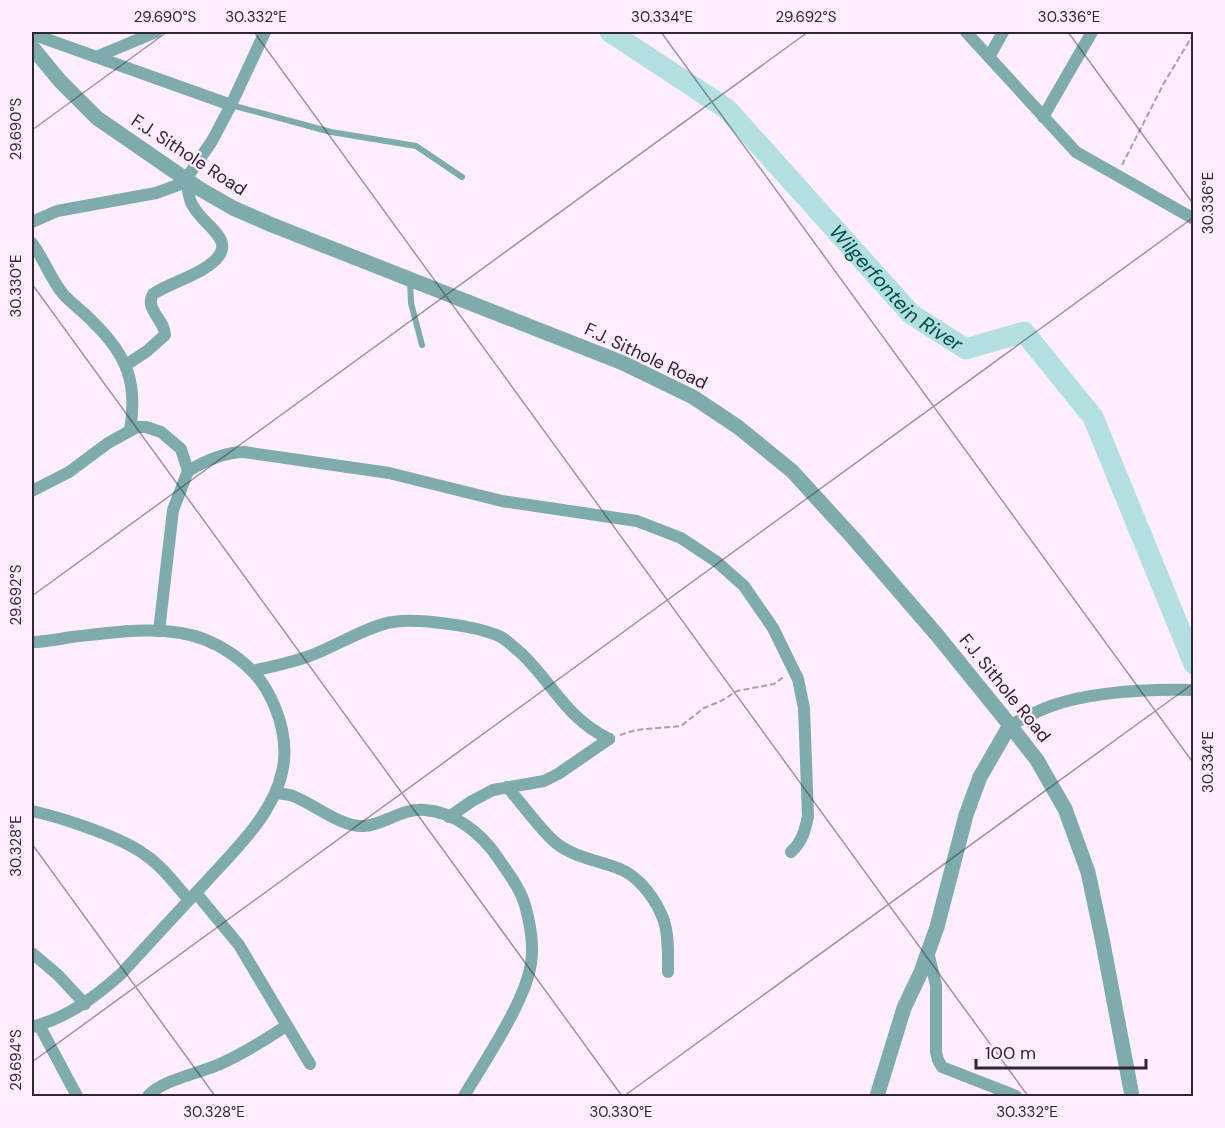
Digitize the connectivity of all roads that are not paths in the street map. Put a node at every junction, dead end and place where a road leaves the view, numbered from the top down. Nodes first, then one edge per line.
1 (156, 32) edge
2 (265, 32) edge
3 (966, 32) edge
4 (1003, 32) edge
5 (1092, 32) edge
6 (32, 34) edge
7 (32, 47) edge
8 (96, 57) junction
9 (989, 57) junction
10 (231, 105) junction
11 (1043, 117) junction
12 (462, 177) dead end
13 (186, 179) junction
14 (1194, 219) edge
15 (32, 222) edge
16 (32, 243) edge
17 (410, 279) junction
18 (422, 345) dead end
19 (126, 365) junction
20 (130, 430) junction
21 (188, 471) junction
22 (32, 491) edge
23 (159, 631) junction
24 (32, 642) edge
25 (252, 671) junction
26 (1188, 690) edge
27 (1010, 725) junction
28 (507, 787) junction
29 (276, 793) junction
30 (32, 811) edge
31 (449, 817) junction
32 (791, 852) dead end
33 (193, 896) junction
34 (928, 952) junction
35 (32, 953) edge
36 (668, 972) dead end
37 (85, 1004) junction
38 (35, 1026) edge
39 (286, 1026) junction
40 (310, 1064) dead end
41 (77, 1096) edge
42 (148, 1096) edge
43 (464, 1096) edge
44 (877, 1096) edge
45 (1016, 1096) edge
46 (1132, 1096) edge

1 - 8 street
2 - 10 street
3 - 9 street
4 - 9 street
5 - 11 street
6 - 8 street
7 - 13 street, F.J. Sithole Road
8 - 10 street
9 - 11 street
10 - 12 lane
10 - 13 street
11 - 14 street
13 - 15 street
13 - 17 street, F.J. Sithole Road
13 - 19 street
16 - 19 street
17 - 18 lane
17 - 27 street, F.J. Sithole Road
19 - 20 street
20 - 21 street
20 - 22 street
21 - 23 street
21 - 32 street
23 - 24 street
23 - 25 street
25 - 28 street
25 - 29 street
26 - 27 street
27 - 34 street
27 - 46 street, F.J. Sithole Road
28 - 31 street
28 - 36 street
29 - 31 street
29 - 33 street
30 - 33 street
31 - 43 street
33 - 37 street
33 - 39 street
34 - 44 street
34 - 45 street
35 - 37 street
37 - 38 street
38 - 41 street
39 - 40 street
39 - 42 street

